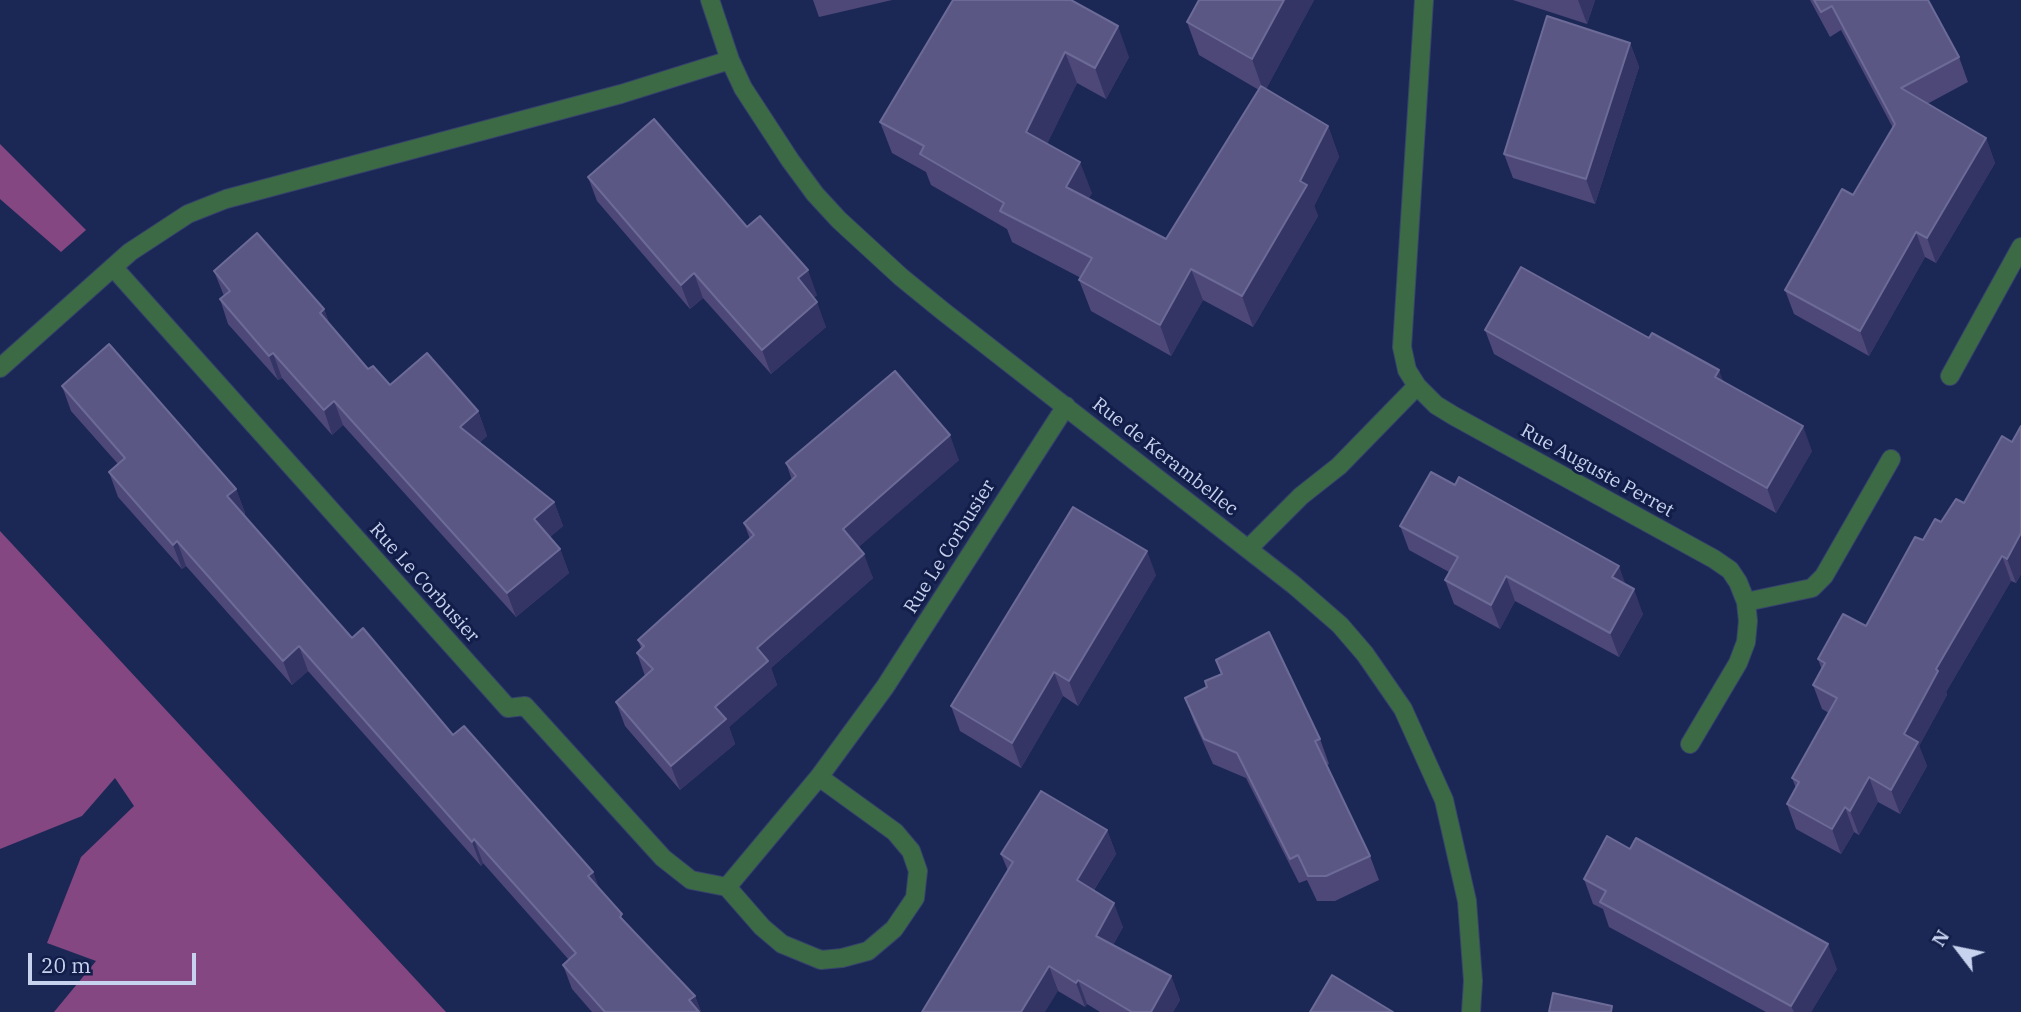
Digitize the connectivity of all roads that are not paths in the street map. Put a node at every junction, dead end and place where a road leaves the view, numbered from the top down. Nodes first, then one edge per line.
1 (710, 0) edge
2 (1424, 0) edge
3 (730, 60) junction
4 (2021, 247) edge
5 (113, 267) junction
6 (0, 368) edge
7 (1950, 376) dead end
8 (1417, 386) junction
9 (1066, 406) junction
10 (1891, 460) dead end
11 (1248, 549) junction
12 (1746, 601) junction
13 (1690, 744) dead end
14 (819, 776) junction
15 (727, 887) junction
16 (1471, 1012) edge

1 - 3 street, Rue de Kerambellec
2 - 8 street, Rue Auguste Perret
3 - 5 street
3 - 9 street, Rue de Kerambellec
4 - 7 street
5 - 6 street
5 - 15 street, Rue Le Corbusier
8 - 11 street
8 - 12 street, Rue Auguste Perret
9 - 11 street, Rue de Kerambellec
9 - 14 street, Rue Le Corbusier
10 - 12 street
11 - 16 street, Rue de Kerambellec
12 - 13 street, Rue Auguste Perret
14 - 15 street, Rue Le Corbusier
14 - 15 street

